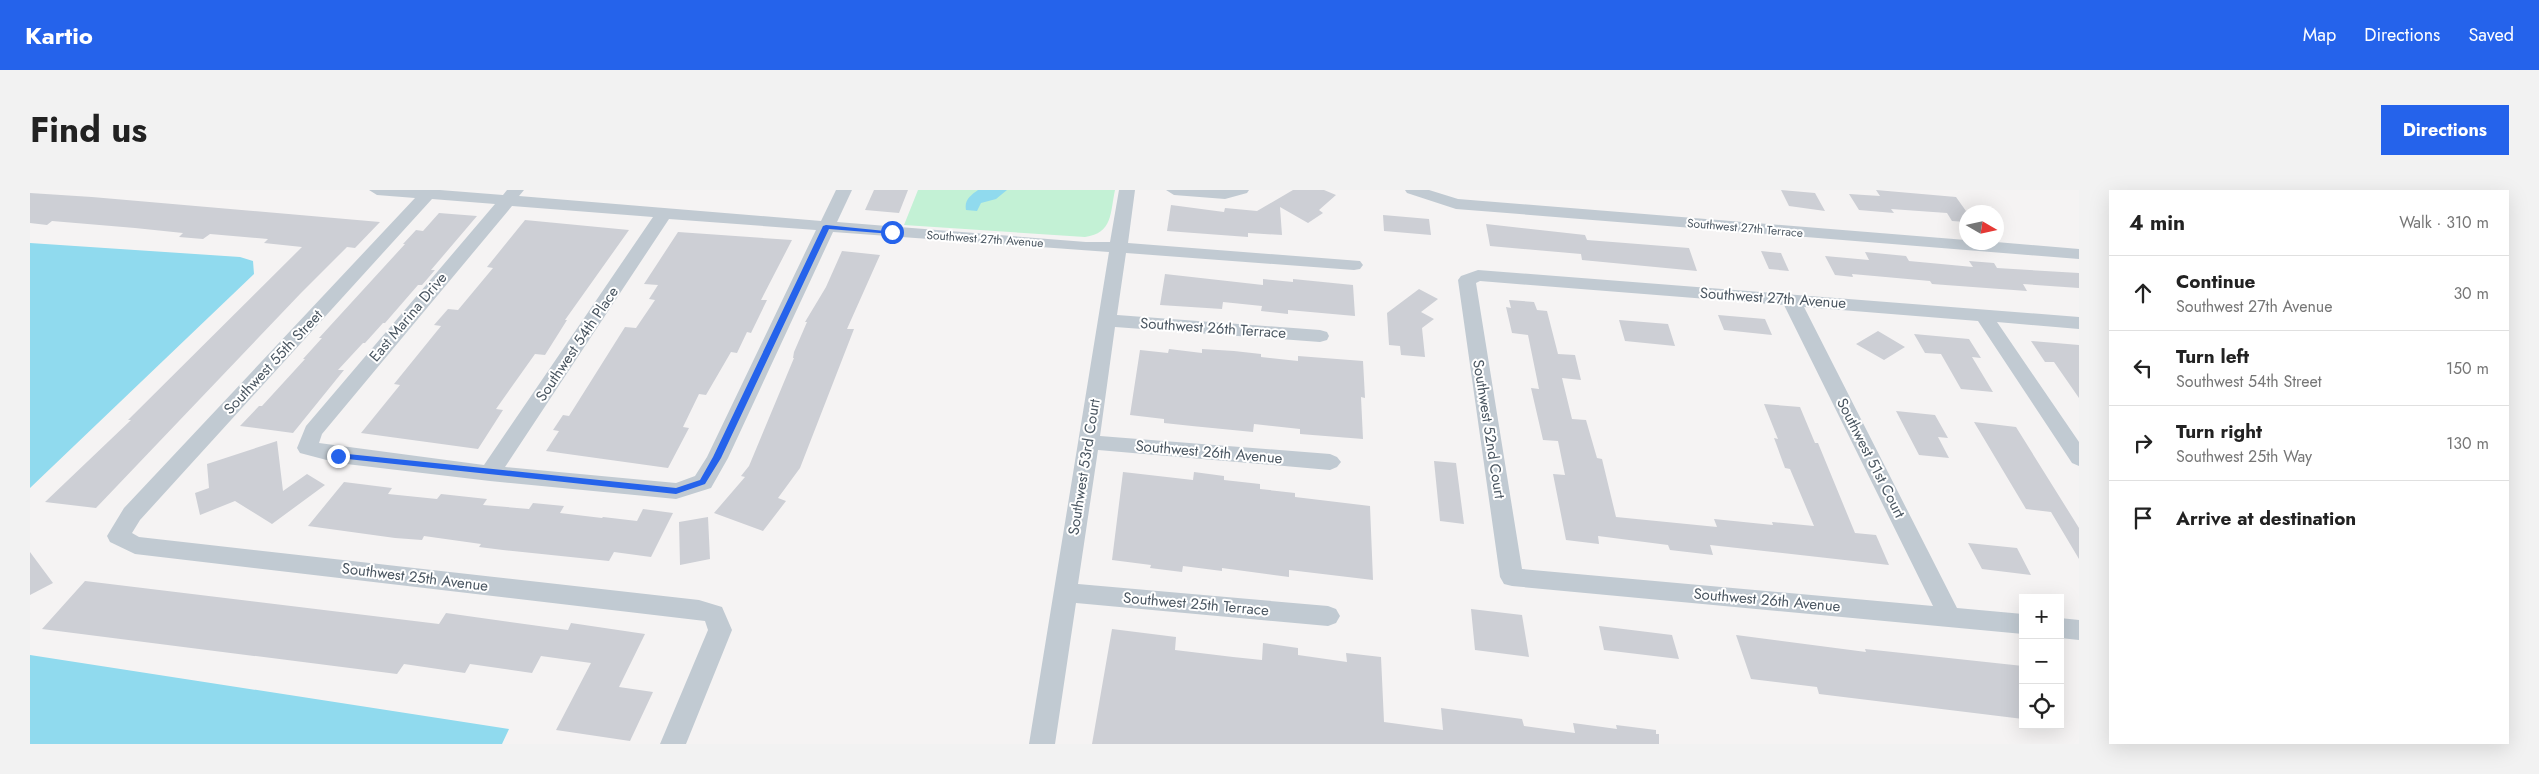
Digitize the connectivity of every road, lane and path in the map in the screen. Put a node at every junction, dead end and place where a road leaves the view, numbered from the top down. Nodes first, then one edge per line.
1 (377, 190) edge
2 (844, 190) edge
3 (1127, 190) edge
4 (1174, 190) edge
5 (1241, 190) edge
6 (1413, 190) edge
7 (430, 192) edge
8 (512, 195) edge
9 (1454, 197) edge
10 (664, 214) junction
11 (826, 226) junction
12 (1117, 247) junction
13 (2079, 254) edge
14 (1354, 265) dead end
15 (1467, 280) joint
16 (1791, 300) junction
17 (1983, 315) junction
18 (1106, 320) junction
19 (2079, 324) edge
20 (1320, 336) dead end
21 (1088, 442) junction
22 (2079, 458) edge
23 (1330, 462) dead end
24 (490, 473) junction
25 (118, 536) joint
26 (1512, 577) joint
27 (1064, 592) junction
28 (1328, 616) dead end
29 (1950, 617) junction
30 (2019, 624) edge
31 (2064, 628) edge
32 (2079, 630) edge
33 (673, 744) edge
34 (1042, 744) edge

1 - 7 street, Southwest 27th Avenue
2 - 11 street
3 - 12 street, Southwest 53rd Court
4 - 5 street
6 - 9 street, Southwest 27th Terrace
7 - 8 street, Southwest 27th Avenue
7 - 25 street, Southwest 55th Street
8 - 10 street, Southwest 27th Avenue
8 - 24 street, East Marina Drive
9 - 13 street, Southwest 27th Terrace
10 - 11 street, Southwest 27th Avenue
10 - 24 street, Southwest 54th Place
11 - 12 street, Southwest 27th Avenue
11 - 24 street
12 - 14 street, Southwest 27th Avenue
12 - 18 street, Southwest 53rd Court
15 - 16 street, Southwest 27th Avenue
15 - 26 street, Southwest 52nd Court
16 - 17 street, Southwest 27th Avenue
16 - 29 street, Southwest 51st Court
17 - 19 street, Southwest 27th Avenue
17 - 22 street
18 - 20 street, Southwest 26th Terrace
18 - 21 street, Southwest 53rd Court
21 - 23 street, Southwest 26th Avenue
21 - 27 street, Southwest 53rd Court
25 - 33 street, Southwest 25th Avenue
26 - 29 street, Southwest 26th Avenue
27 - 28 street, Southwest 25th Terrace
27 - 34 street, Southwest 53rd Court
29 - 30 street, Southwest 26th Avenue
31 - 32 street

